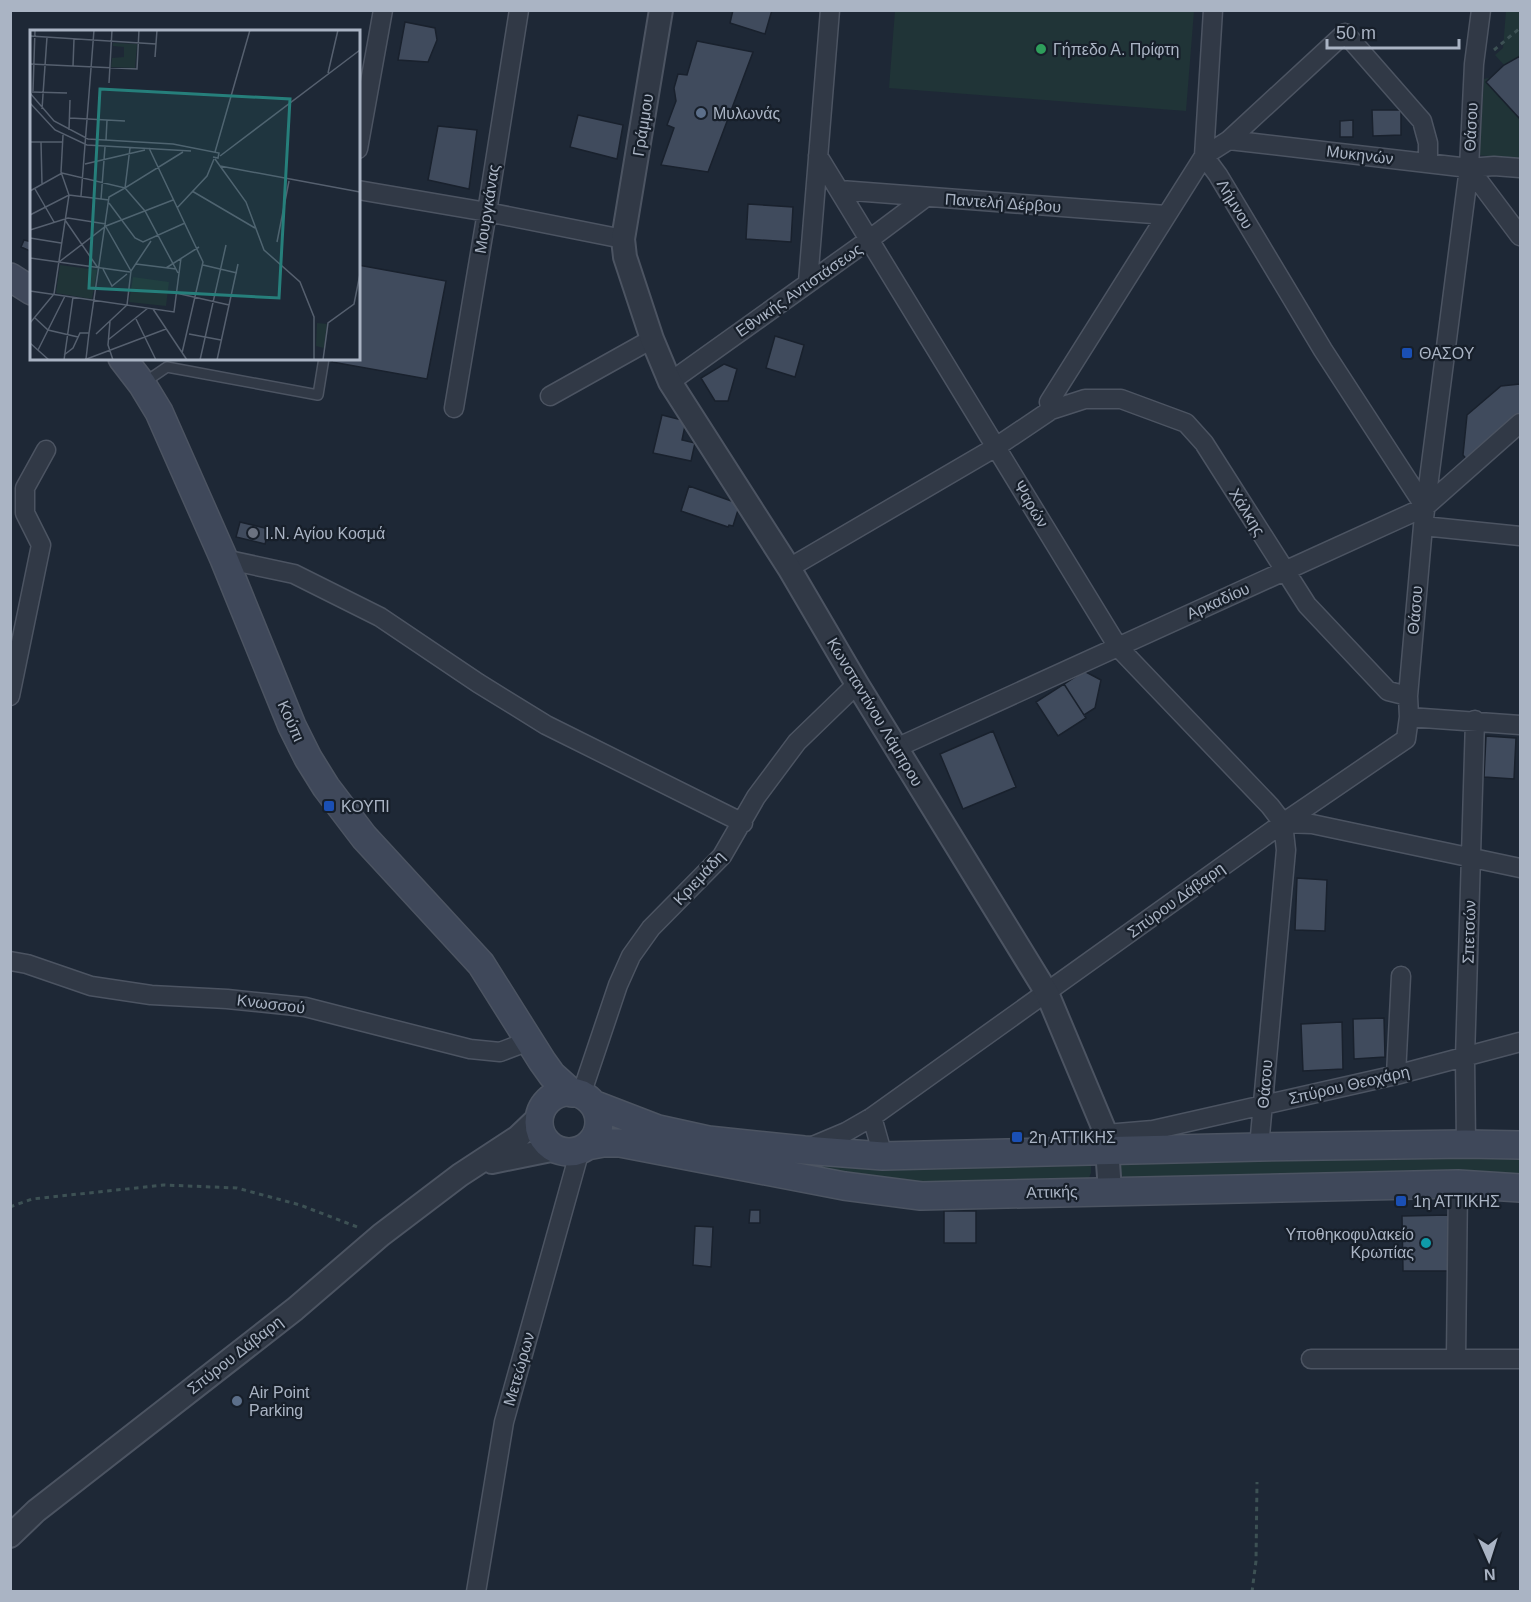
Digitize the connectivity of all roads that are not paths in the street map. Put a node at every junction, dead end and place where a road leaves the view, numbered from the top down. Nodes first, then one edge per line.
1 (383, 10) edge
2 (519, 10) edge
3 (661, 10) edge
4 (830, 10) edge
5 (1214, 10) edge
6 (1480, 10) edge
7 (360, 138) edge
8 (1229, 140) junction
9 (818, 156) junction
10 (1204, 156) junction
11 (1428, 163) junction
12 (1469, 168) junction
13 (1521, 168) edge
14 (360, 190) edge
15 (840, 190) junction
16 (926, 197) junction
17 (487, 212) junction
18 (1166, 215) junction
19 (1521, 236) edge
20 (623, 239) junction
21 (870, 239) junction
22 (10, 278) edge
23 (808, 282) junction
24 (30, 290) edge
25 (652, 339) junction
26 (124, 360) edge
27 (324, 360) edge
28 (670, 382) junction
29 (142, 384) junction
30 (550, 396) dead end
31 (454, 408) dead end
32 (1051, 410) junction
33 (1521, 423) edge
34 (996, 447) junction
35 (46, 450) dead end
36 (1425, 507) junction
37 (1423, 526) junction
38 (1521, 536) edge
39 (225, 559) junction
40 (789, 568) junction
41 (1285, 571) junction
42 (1118, 647) junction
43 (857, 684) junction
44 (10, 696) edge
45 (1408, 696) junction
46 (1409, 717) junction
47 (1475, 720) junction
48 (1521, 725) edge
49 (896, 748) junction
50 (743, 823) junction
51 (1283, 823) junction
52 (1471, 858) junction
53 (1521, 868) edge
54 (10, 961) edge
55 (1401, 976) dead end
56 (1047, 993) junction
57 (529, 1041) junction
58 (1521, 1042) edge
59 (1465, 1058) junction
60 (1396, 1075) junction
61 (582, 1097) junction
62 (1263, 1106) junction
63 (541, 1113) junction
64 (872, 1117) junction
65 (1107, 1142) junction
66 (1466, 1143) junction
67 (1521, 1145) edge
68 (1259, 1147) junction
69 (575, 1148) junction
70 (804, 1150) junction
71 (883, 1155) junction
72 (460, 1175) junction
73 (1458, 1184) junction
74 (1521, 1188) edge
75 (1110, 1191) junction
76 (1456, 1358) junction
77 (1311, 1359) dead end
78 (1521, 1359) edge
79 (10, 1536) edge
80 (476, 1592) edge

1 - 7 street
2 - 17 street, Μουργκάνας
3 - 20 street, Γράμμου
4 - 9 street
5 - 10 street
6 - 12 street, Θάσου
8 - 10 street
8 - 11 street, Μυκηνών
8 - 11 street
9 - 15 street, Ψαρών
9 - 23 street
10 - 18 street, Λήμνου
10 - 36 street, Λήμνου
11 - 12 street, Μυκηνών
12 - 13 street, Μυκηνών
12 - 19 street
12 - 36 street, Θάσου
14 - 17 street
15 - 16 street, Παντελή Δέρβου
15 - 21 street, Ψαρών
16 - 18 street, Παντελή Δέρβου
16 - 21 street, Εθνικής Αντιστάσεως
17 - 20 street
17 - 31 street, Μουργκάνας
18 - 32 street, Λήμνου
20 - 25 street, Κωνσταντίνου Λάμπρου
21 - 23 street, Εθνικής Αντιστάσεως
21 - 34 street, Ψαρών
22 - 24 main road
23 - 28 street, Εθνικής Αντιστάσεως
25 - 28 street, Κωνσταντίνου Λάμπρου
25 - 30 street
26 - 29 main road, Κούπι
27 - 29 lane
28 - 40 street, Κωνσταντίνου Λάμπρου
29 - 39 main road, Κούπι
32 - 34 street, Χάλκης
32 - 41 street, Χάλκης
33 - 36 street, Αρκαδίου
34 - 40 street, Χάλκης
34 - 42 street, Ψαρών
35 - 44 street
36 - 37 street, Θάσου
36 - 41 street, Αρκαδίου
37 - 38 street
37 - 45 street, Θάσου
39 - 50 street
39 - 57 main road, Κούπι
40 - 43 street, Κωνσταντίνου Λάμπρου
41 - 42 street, Αρκαδίου
41 - 45 street, Χάλκης
42 - 49 street, Αρκαδίου
42 - 51 street, Ψαρών
43 - 49 street, Κωνσταντίνου Λάμπρου
43 - 50 street, Κριεμάδη
45 - 46 street, Θάσου
46 - 47 street
46 - 51 street, Θάσου
47 - 48 street
47 - 52 street, Σπετσών
49 - 56 street, Κωνσταντίνου Λάμπρου
50 - 61 street, Κριεμάδη
51 - 52 street
51 - 56 street, Σπύρου Δάβαρη
51 - 62 street, Θάσου
52 - 53 street
52 - 59 street, Σπετσών
54 - 57 street, Κνωσσού
55 - 60 street
56 - 64 street, Σπύρου Δάβαρη
56 - 65 street, Κωνσταντίνου Λάμπρου
57 - 61 main road
57 - 63 main road
58 - 59 street, Σπύρου Θεοχάρη
59 - 60 street, Σπύρου Θεοχάρη
59 - 66 street, Σπετσών
60 - 62 street, Σπύρου Θεοχάρη
61 - 63 main road
61 - 69 main road
61 - 70 main road
62 - 65 street, Σπύρου Θεοχάρη
62 - 68 street, Θάσου
63 - 69 main road
63 - 72 street, Σπύρου Δάβαρη
64 - 70 street, Σπύρου Δάβαρη
64 - 71 street
65 - 68 main road
65 - 71 main road
65 - 75 street, Κωνσταντίνου Λάμπρου
66 - 67 main road
66 - 68 main road
69 - 72 street, Σπύρου Δάβαρη
69 - 75 main road, Αττικής
69 - 80 street, Μετεώρων
70 - 71 main road
72 - 79 street, Σπύρου Δάβαρη
73 - 74 main road, Αττικής
73 - 75 main road, Αττικής
73 - 76 street
76 - 77 street
76 - 78 street

